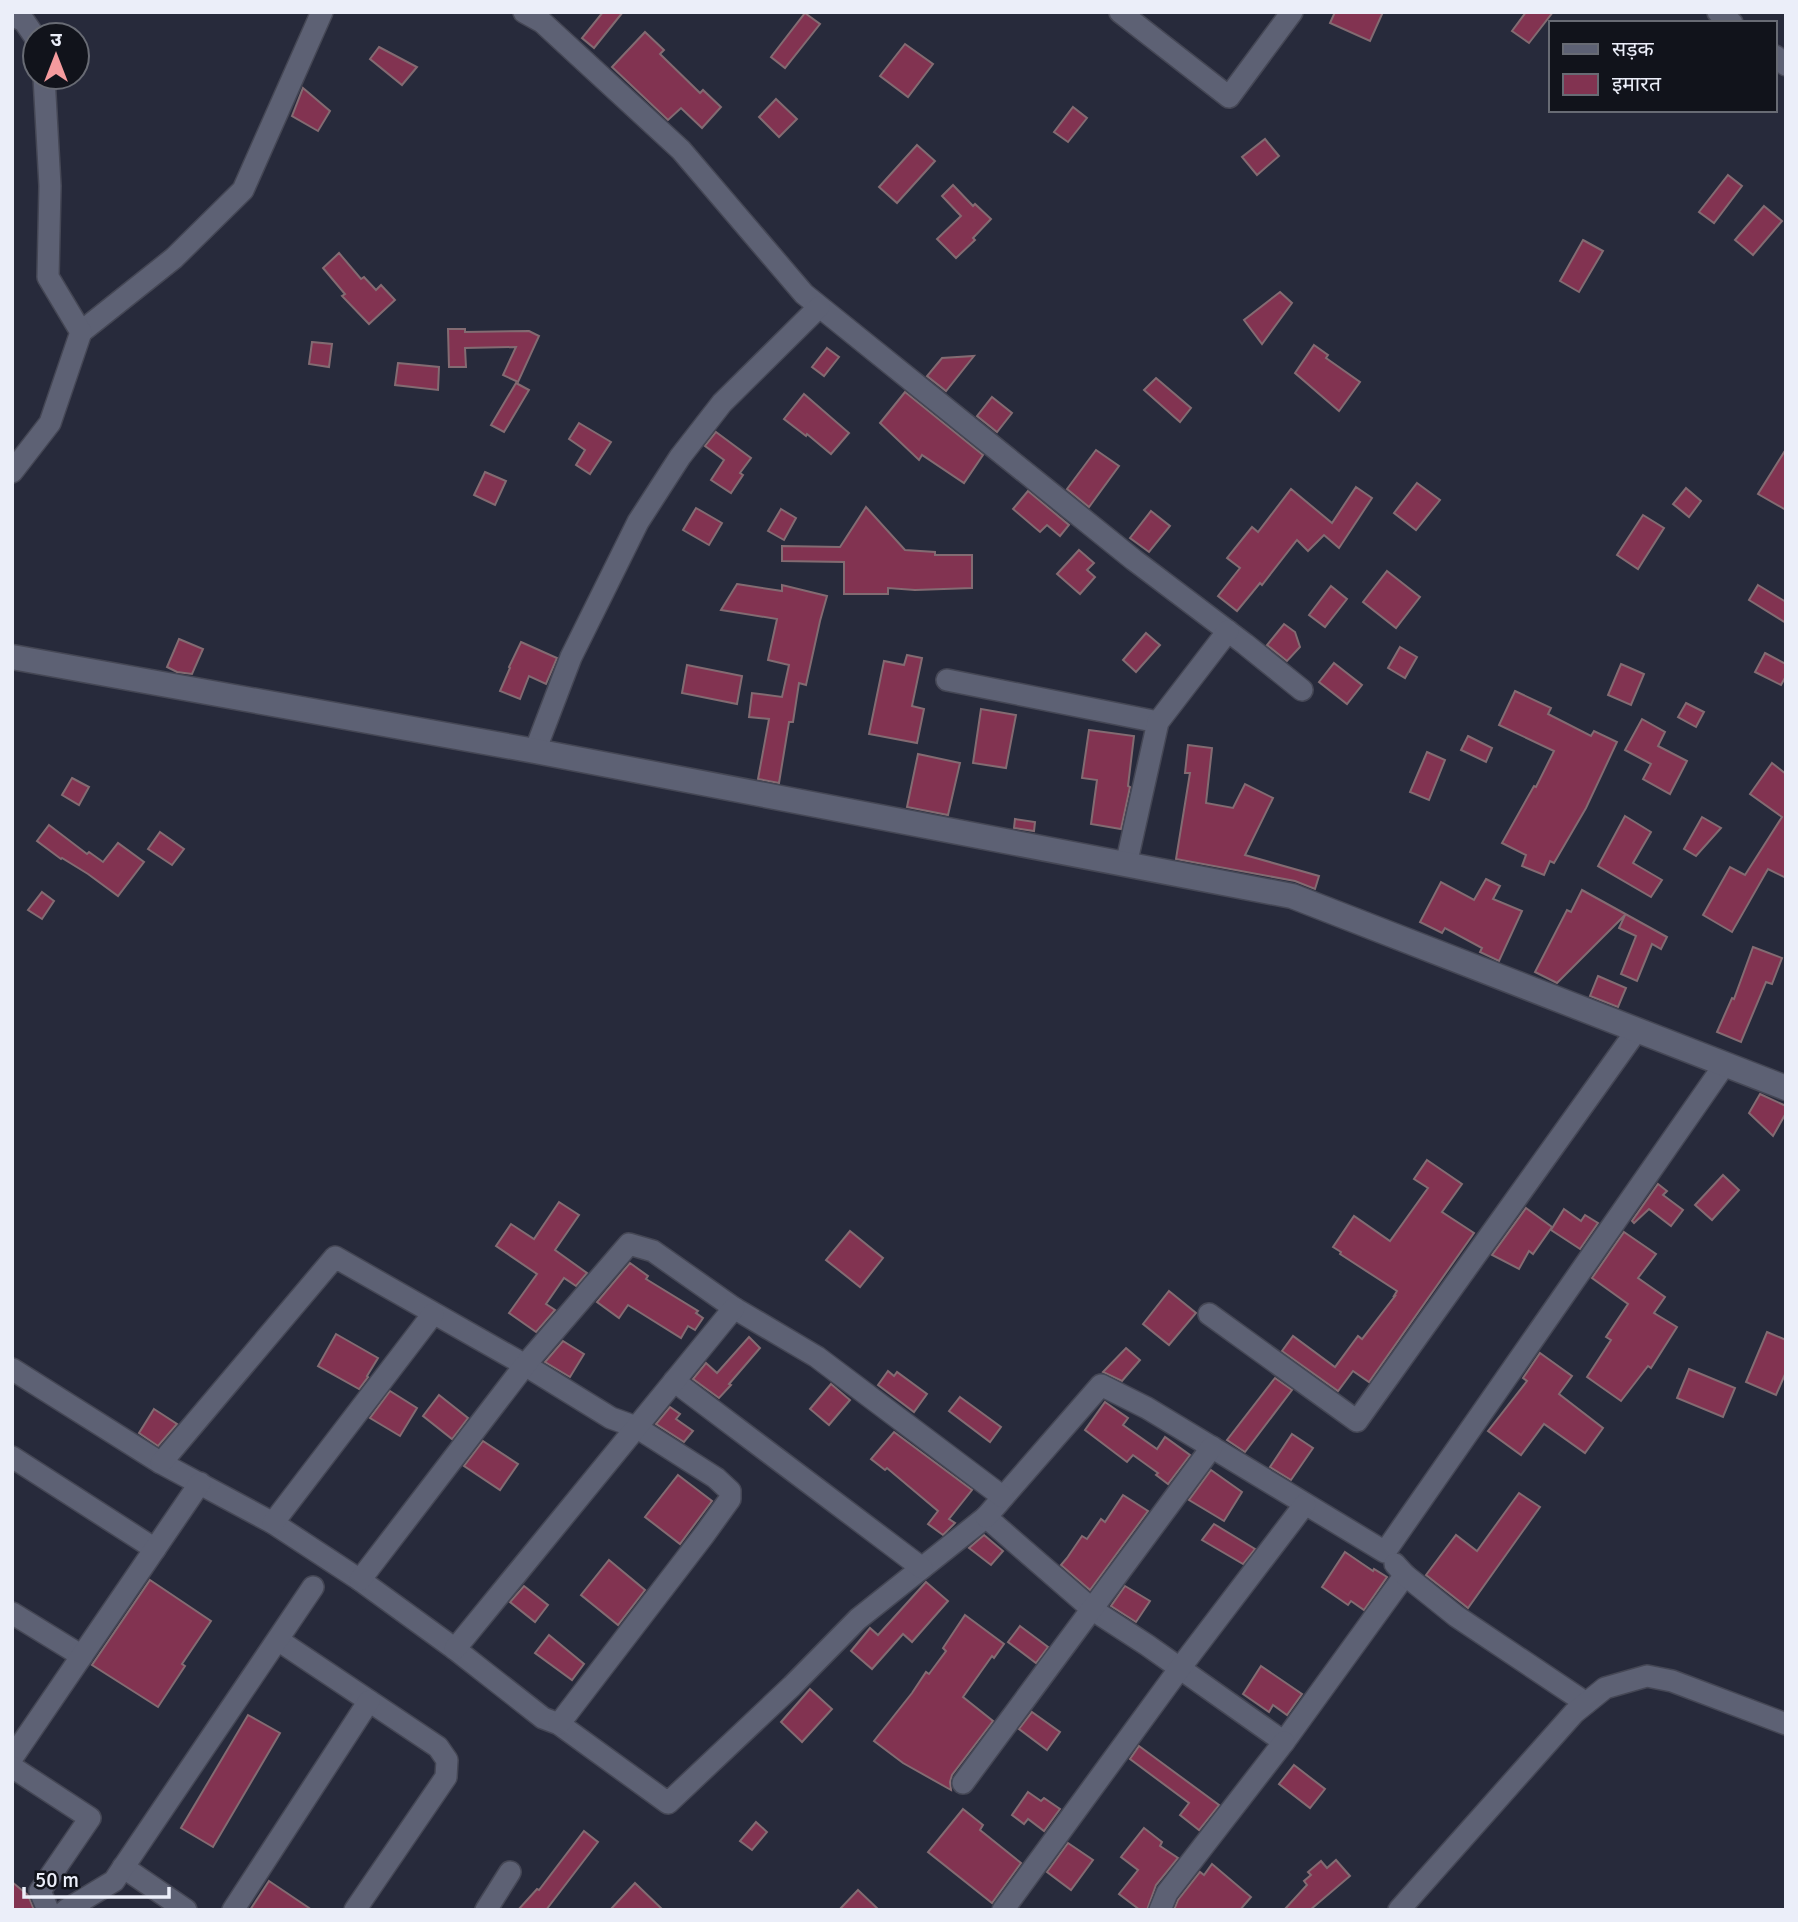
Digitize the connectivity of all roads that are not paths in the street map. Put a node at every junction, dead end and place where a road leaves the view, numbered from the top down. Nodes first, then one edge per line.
1 (322, 12) edge
2 (524, 12) edge
3 (1120, 12) edge
4 (1292, 12) edge
5 (45, 91) edge
6 (819, 307) junction
7 (81, 332) junction
8 (12, 472) edge
9 (1228, 631) junction
10 (12, 657) edge
11 (947, 680) dead end
12 (1302, 690) dead end
13 (1158, 722) junction
14 (535, 751) junction
15 (1126, 865) junction
16 (1637, 1030) junction
17 (1725, 1064) junction
18 (1786, 1088) edge
19 (734, 1308) junction
20 (433, 1314) junction
21 (1209, 1314) dead end
22 (525, 1365) junction
23 (12, 1369) edge
24 (674, 1381) junction
25 (636, 1427) junction
26 (1212, 1447) junction
27 (12, 1457) edge
28 (162, 1463) junction
29 (200, 1483) junction
30 (1003, 1497) junction
31 (1305, 1504) junction
32 (986, 1517) junction
33 (273, 1523) junction
34 (155, 1549) junction
35 (1385, 1552) junction
36 (922, 1568) junction
37 (1405, 1574) junction
38 (360, 1580) junction
39 (313, 1587) dead end
40 (1093, 1610) junction
41 (12, 1613) edge
42 (278, 1640) junction
43 (455, 1649) junction
44 (82, 1656) junction
45 (1180, 1668) junction
46 (369, 1701) junction
47 (1587, 1703) junction
48 (559, 1724) junction
49 (1786, 1724) edge
50 (1284, 1742) junction
51 (12, 1758) edge
52 (12, 1767) edge
53 (963, 1783) dead end
54 (123, 1867) junction
55 (510, 1872) dead end
56 (48, 1910) edge
57 (66, 1910) edge
58 (186, 1910) edge
59 (233, 1910) edge
60 (355, 1910) edge
61 (486, 1910) edge
62 (1003, 1910) edge
63 (1160, 1910) edge
64 (1399, 1910) edge

1 - 7 street
2 - 6 street
3 - 4 street
5 - 7 street
6 - 9 street
6 - 14 street
7 - 8 street
9 - 12 street
9 - 13 street
10 - 14 street
11 - 13 street
13 - 15 street
14 - 15 street
15 - 16 street
16 - 17 street
16 - 21 street
17 - 18 street
17 - 35 street
19 - 22 street
19 - 24 street
19 - 30 street
20 - 22 street
20 - 28 street
20 - 33 street
22 - 25 street
22 - 38 street
23 - 28 street
24 - 25 street
24 - 36 street
25 - 43 street
25 - 48 street
26 - 30 street
26 - 31 street
26 - 40 street
27 - 34 street
28 - 29 street
29 - 33 street
29 - 34 street
30 - 32 street
31 - 35 street
31 - 45 street
32 - 36 street
32 - 40 street
33 - 38 street
34 - 44 street
35 - 37 street
36 - 48 street
37 - 47 street
37 - 50 street
38 - 43 street
39 - 42 street
40 - 45 street
40 - 53 street
41 - 44 street
42 - 46 street
42 - 54 street
43 - 48 street
44 - 51 street
45 - 50 street
45 - 62 street
46 - 59 street
46 - 60 street
47 - 49 street
47 - 64 street
50 - 63 street
52 - 56 street
54 - 57 street
54 - 58 street
55 - 61 street

